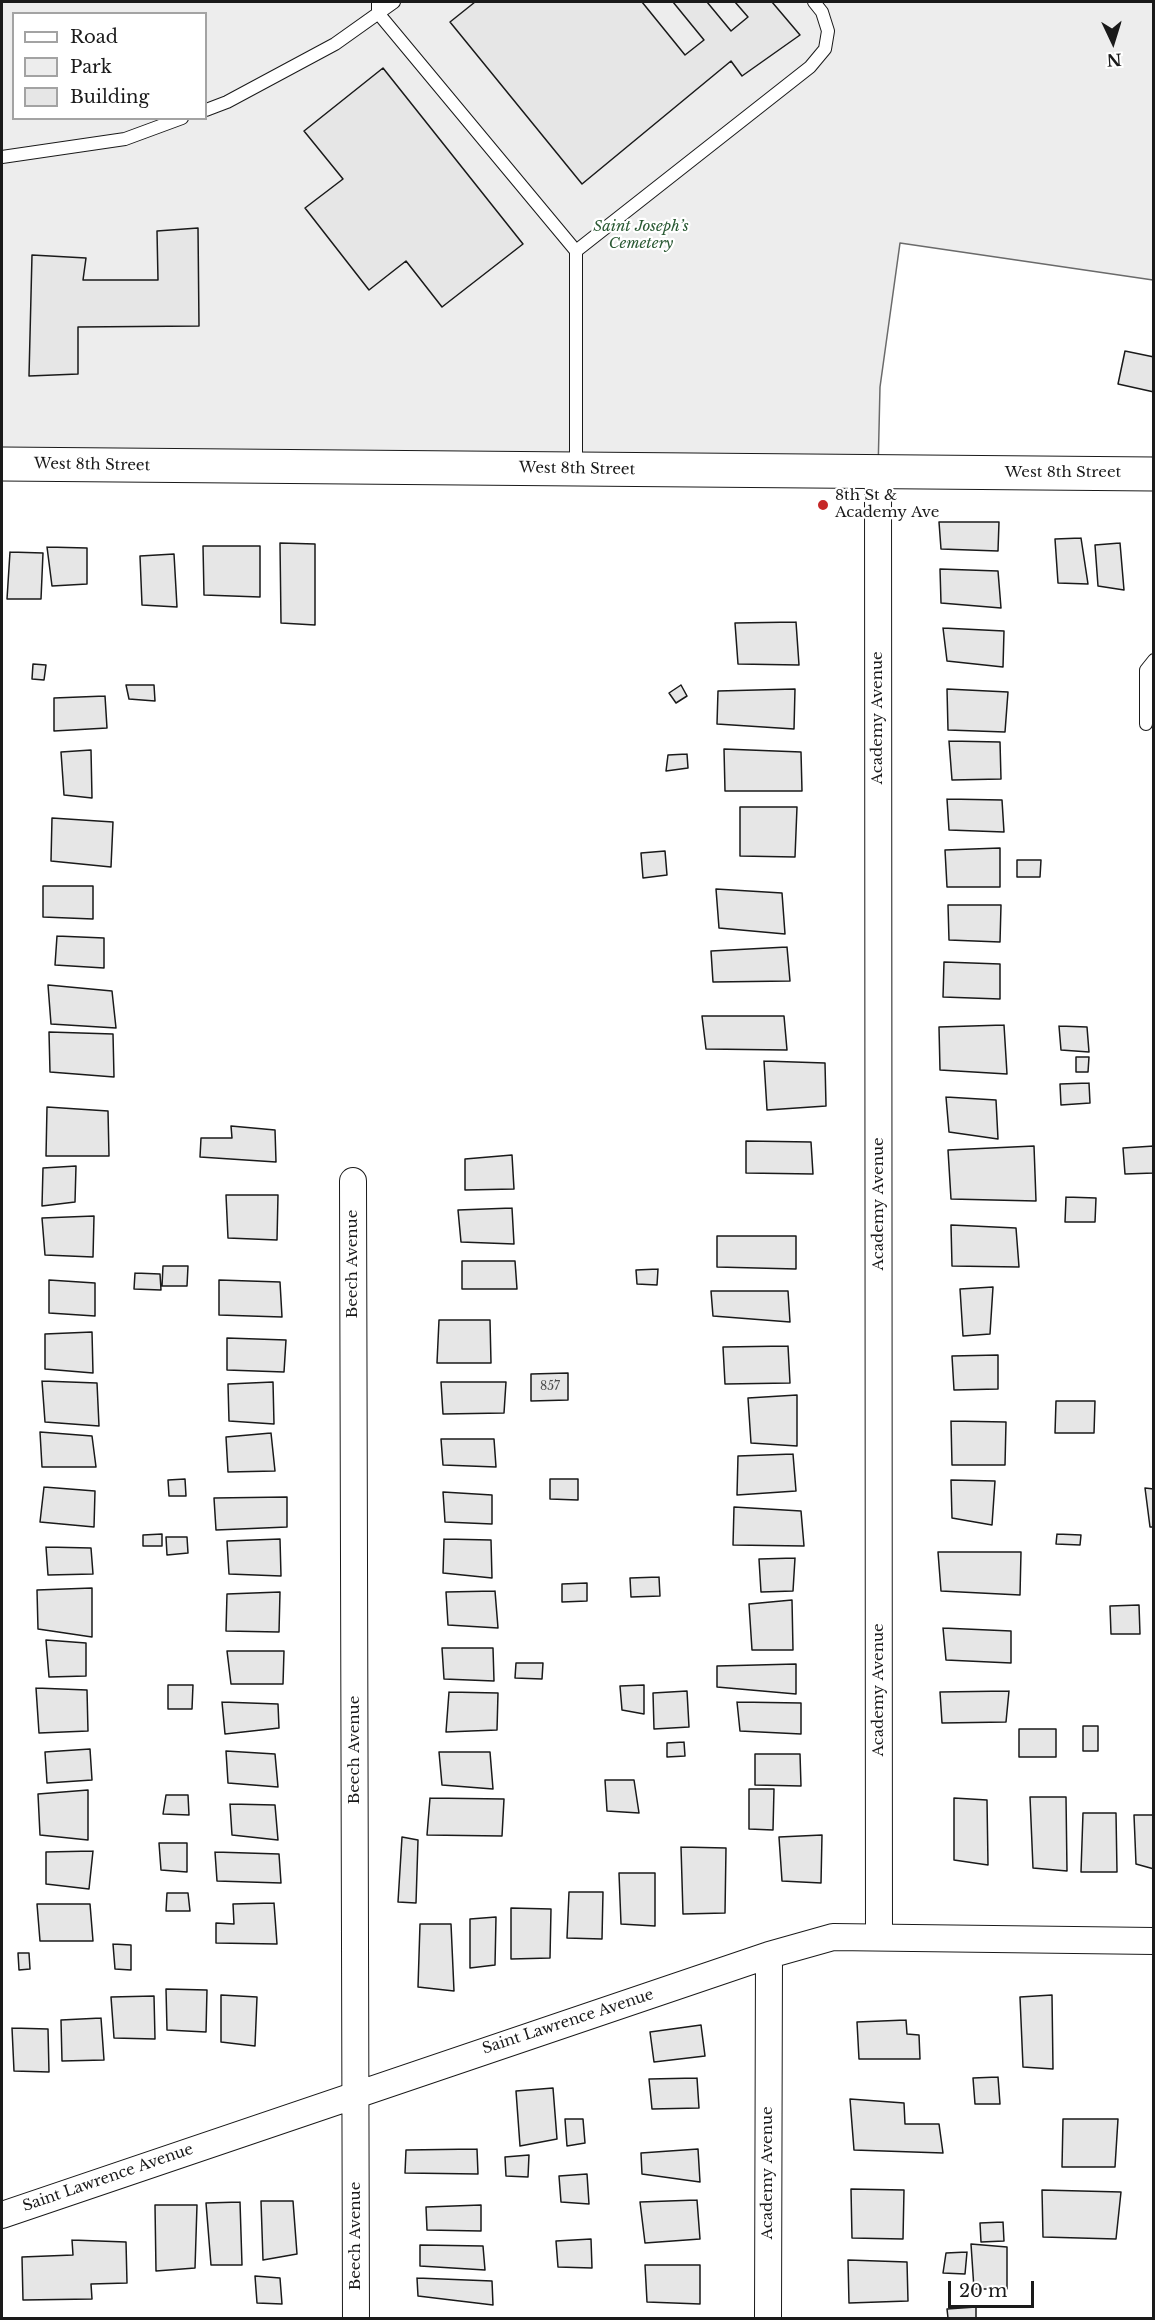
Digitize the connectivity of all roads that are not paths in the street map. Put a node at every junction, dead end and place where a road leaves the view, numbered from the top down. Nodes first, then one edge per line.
1 (394, 2) edge
2 (814, 2) edge
3 (378, 7) edge
4 (207, 110) edge
5 (176, 120) edge
6 (2, 157) edge
7 (576, 251) junction
8 (2, 464) edge
9 (576, 469) junction
10 (878, 472) junction
11 (1154, 474) edge
12 (1154, 660) edge
13 (1146, 724) dead end
14 (353, 1181) dead end
15 (879, 1937) junction
16 (1154, 1941) edge
17 (769, 1955) junction
18 (356, 2093) junction
19 (2, 2215) edge
20 (356, 2319) edge
21 (768, 2319) edge

1 - 3 lane
2 - 7 lane
3 - 4 lane
3 - 7 lane
5 - 6 lane
7 - 9 lane
8 - 9 street, West 8th Street
9 - 10 street, West 8th Street
10 - 11 street, West 8th Street
10 - 15 street, Academy Avenue
12 - 13 lane
14 - 18 street, Beech Avenue
15 - 16 street, Saint Lawrence Avenue
15 - 17 street, Saint Lawrence Avenue
17 - 18 street, Saint Lawrence Avenue
17 - 21 street, Academy Avenue
18 - 19 street, Saint Lawrence Avenue
18 - 20 street, Beech Avenue

